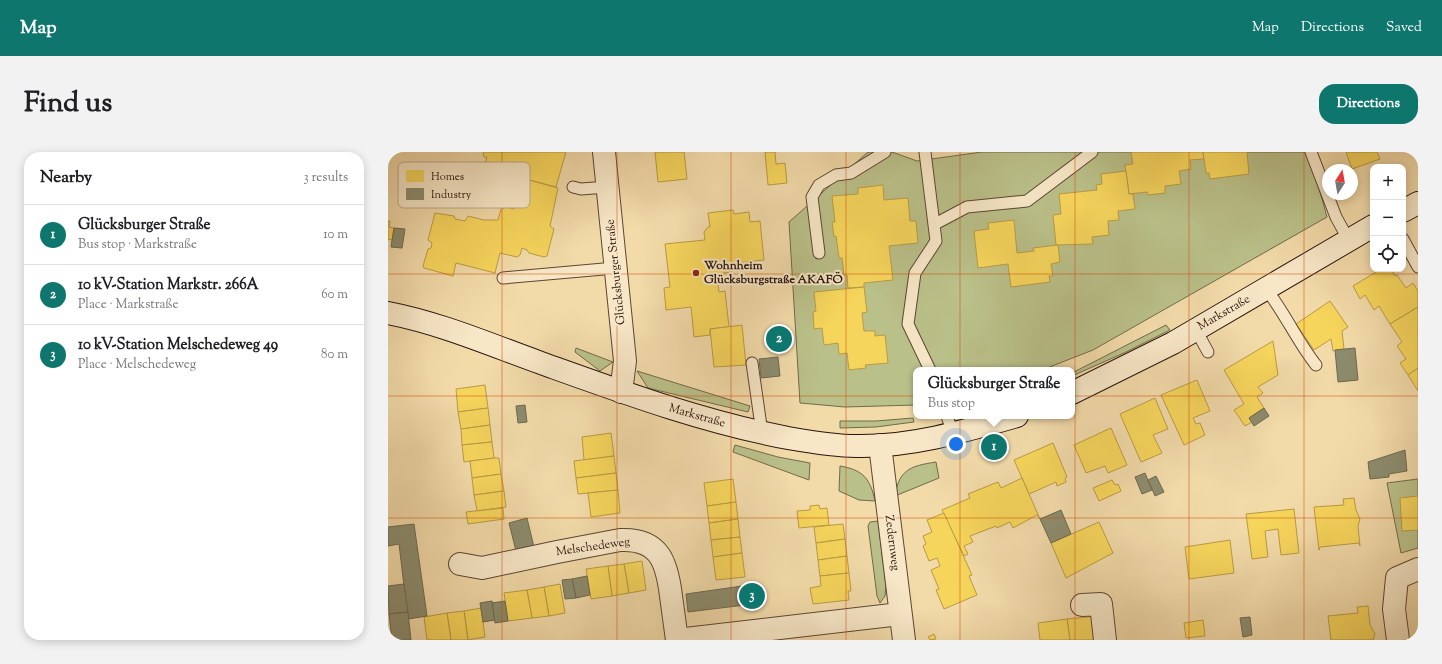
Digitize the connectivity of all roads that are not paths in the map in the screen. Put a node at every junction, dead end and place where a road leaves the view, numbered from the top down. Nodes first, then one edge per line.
1 (604, 152) edge
2 (885, 152) edge
3 (926, 152) edge
4 (1092, 152) edge
5 (1311, 152) edge
6 (608, 187) junction
7 (573, 188) dead end
8 (1418, 203) edge
9 (1406, 209) edge
10 (936, 224) junction
11 (1370, 228) edge
12 (1348, 239) junction
13 (1406, 245) edge
14 (819, 253) dead end
15 (1418, 267) edge
16 (615, 268) junction
17 (503, 278) dead end
18 (1266, 289) junction
19 (388, 313) edge
20 (1196, 330) junction
21 (1208, 352) dead end
22 (752, 363) dead end
23 (1316, 366) dead end
24 (929, 367) edge
25 (1075, 391) edge
26 (621, 392) junction
27 (995, 419) edge
28 (950, 425) edge
29 (762, 433) junction
30 (880, 446) junction
31 (460, 564) dead end
32 (1418, 569) edge
33 (1082, 605) dead end
34 (900, 614) junction
35 (677, 640) edge
36 (904, 640) edge
37 (1106, 640) edge
38 (1398, 640) edge

1 - 6 street, Glücksburger Straße
2 - 14 lane
3 - 10 lane
4 - 10 lane
5 - 12 lane
6 - 7 lane
6 - 16 street, Glücksburger Straße
8 - 9 street
10 - 24 lane
11 - 12 street, Markstraße
12 - 18 street, Markstraße
13 - 15 lane
16 - 17 lane
16 - 26 street, Glücksburger Straße
18 - 20 street, Markstraße
18 - 23 lane
19 - 26 street, Markstraße
20 - 21 lane
20 - 25 street, Markstraße
22 - 29 lane
26 - 29 street, Markstraße
27 - 28 street, Markstraße
28 - 30 street, Markstraße
29 - 30 street, Markstraße
30 - 34 street, Zedernweg
31 - 35 street, Melschedeweg
32 - 38 street
33 - 37 street
34 - 35 street, Melschedeweg
34 - 36 street, Zedernweg

